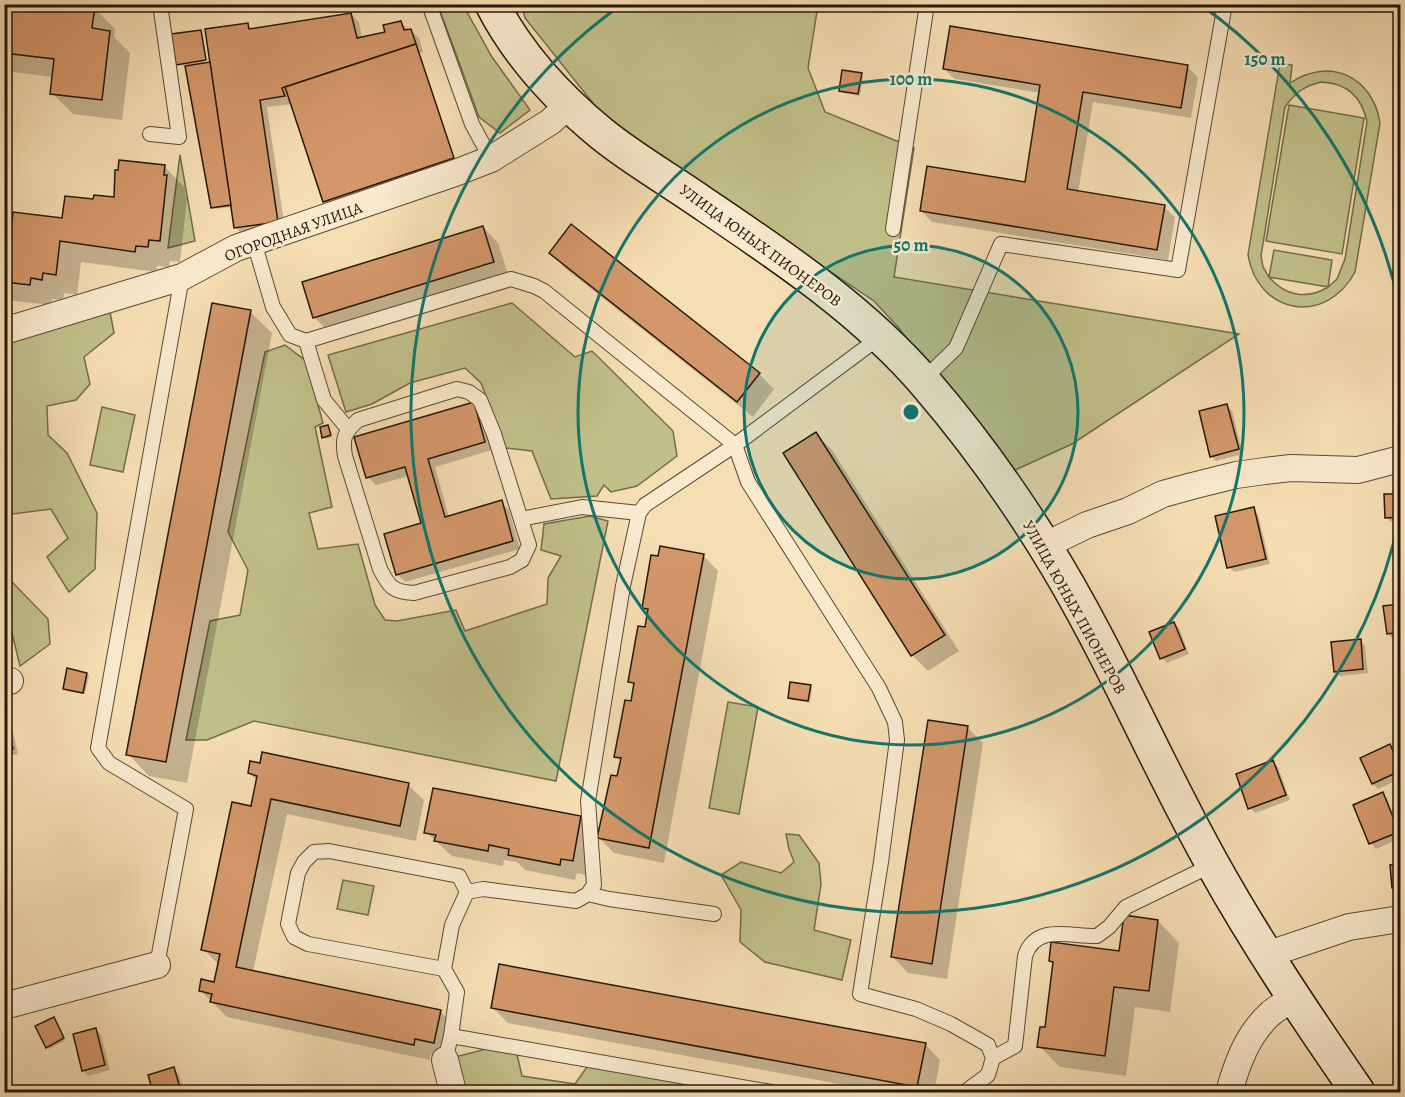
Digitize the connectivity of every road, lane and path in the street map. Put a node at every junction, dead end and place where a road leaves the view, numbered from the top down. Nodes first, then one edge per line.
1 (160, 4) edge
2 (429, 4) edge
3 (492, 4) edge
4 (927, 4) edge
5 (1224, 4) edge
6 (568, 105) junction
7 (150, 134) dead end
8 (491, 159) junction
9 (893, 229) dead end
10 (234, 246) junction
11 (182, 277) junction
12 (4, 331) edge
13 (880, 337) junction
14 (306, 341) junction
15 (923, 380) junction
16 (348, 429) junction
17 (735, 445) junction
18 (1401, 459) edge
19 (639, 513) junction
20 (521, 519) junction
21 (1044, 546) junction
22 (1212, 865) junction
23 (467, 892) junction
24 (588, 894) junction
25 (714, 914) dead end
26 (1401, 919) edge
27 (1266, 955) junction
28 (157, 965) joint
29 (444, 969) junction
30 (1293, 998) junction
31 (4, 1006) edge
32 (448, 1048) junction
33 (993, 1059) junction
34 (453, 1092) edge
35 (771, 1092) edge
36 (965, 1092) edge
37 (1229, 1092) edge
38 (1358, 1092) edge

1 - 7 lane
2 - 8 lane
3 - 6 main road, УЛИЦА ЮНЫХ ПИОНЕРОВ
4 - 9 lane
5 - 15 lane
6 - 8 street, ОГОРОДНАЯ УЛИЦА
6 - 13 main road, УЛИЦА ЮНЫХ ПИОНЕРОВ
8 - 10 street, ОГОРОДНАЯ УЛИЦА
10 - 11 street, ОГОРОДНАЯ УЛИЦА
10 - 14 lane
11 - 12 street, ОГОРОДНАЯ УЛИЦА
11 - 28 lane
13 - 15 main road, УЛИЦА ЮНЫХ ПИОНЕРОВ
13 - 17 lane
14 - 16 lane
14 - 17 lane
15 - 21 main road, УЛИЦА ЮНЫХ ПИОНЕРОВ
16 - 20 lane
16 - 20 lane
17 - 19 lane
17 - 33 lane
18 - 21 street
19 - 20 lane
19 - 24 lane
21 - 22 main road, УЛИЦА ЮНЫХ ПИОНЕРОВ
22 - 27 main road, УЛИЦА ЮНЫХ ПИОНЕРОВ
22 - 33 lane
23 - 24 lane
23 - 29 lane
23 - 29 lane
24 - 25 lane
26 - 27 street
27 - 30 main road, УЛИЦА ЮНЫХ ПИОНЕРОВ
28 - 31 street
29 - 32 lane
30 - 37 street
30 - 38 main road, УЛИЦА ЮНЫХ ПИОНЕРОВ
32 - 34 street
32 - 35 lane
33 - 36 lane

